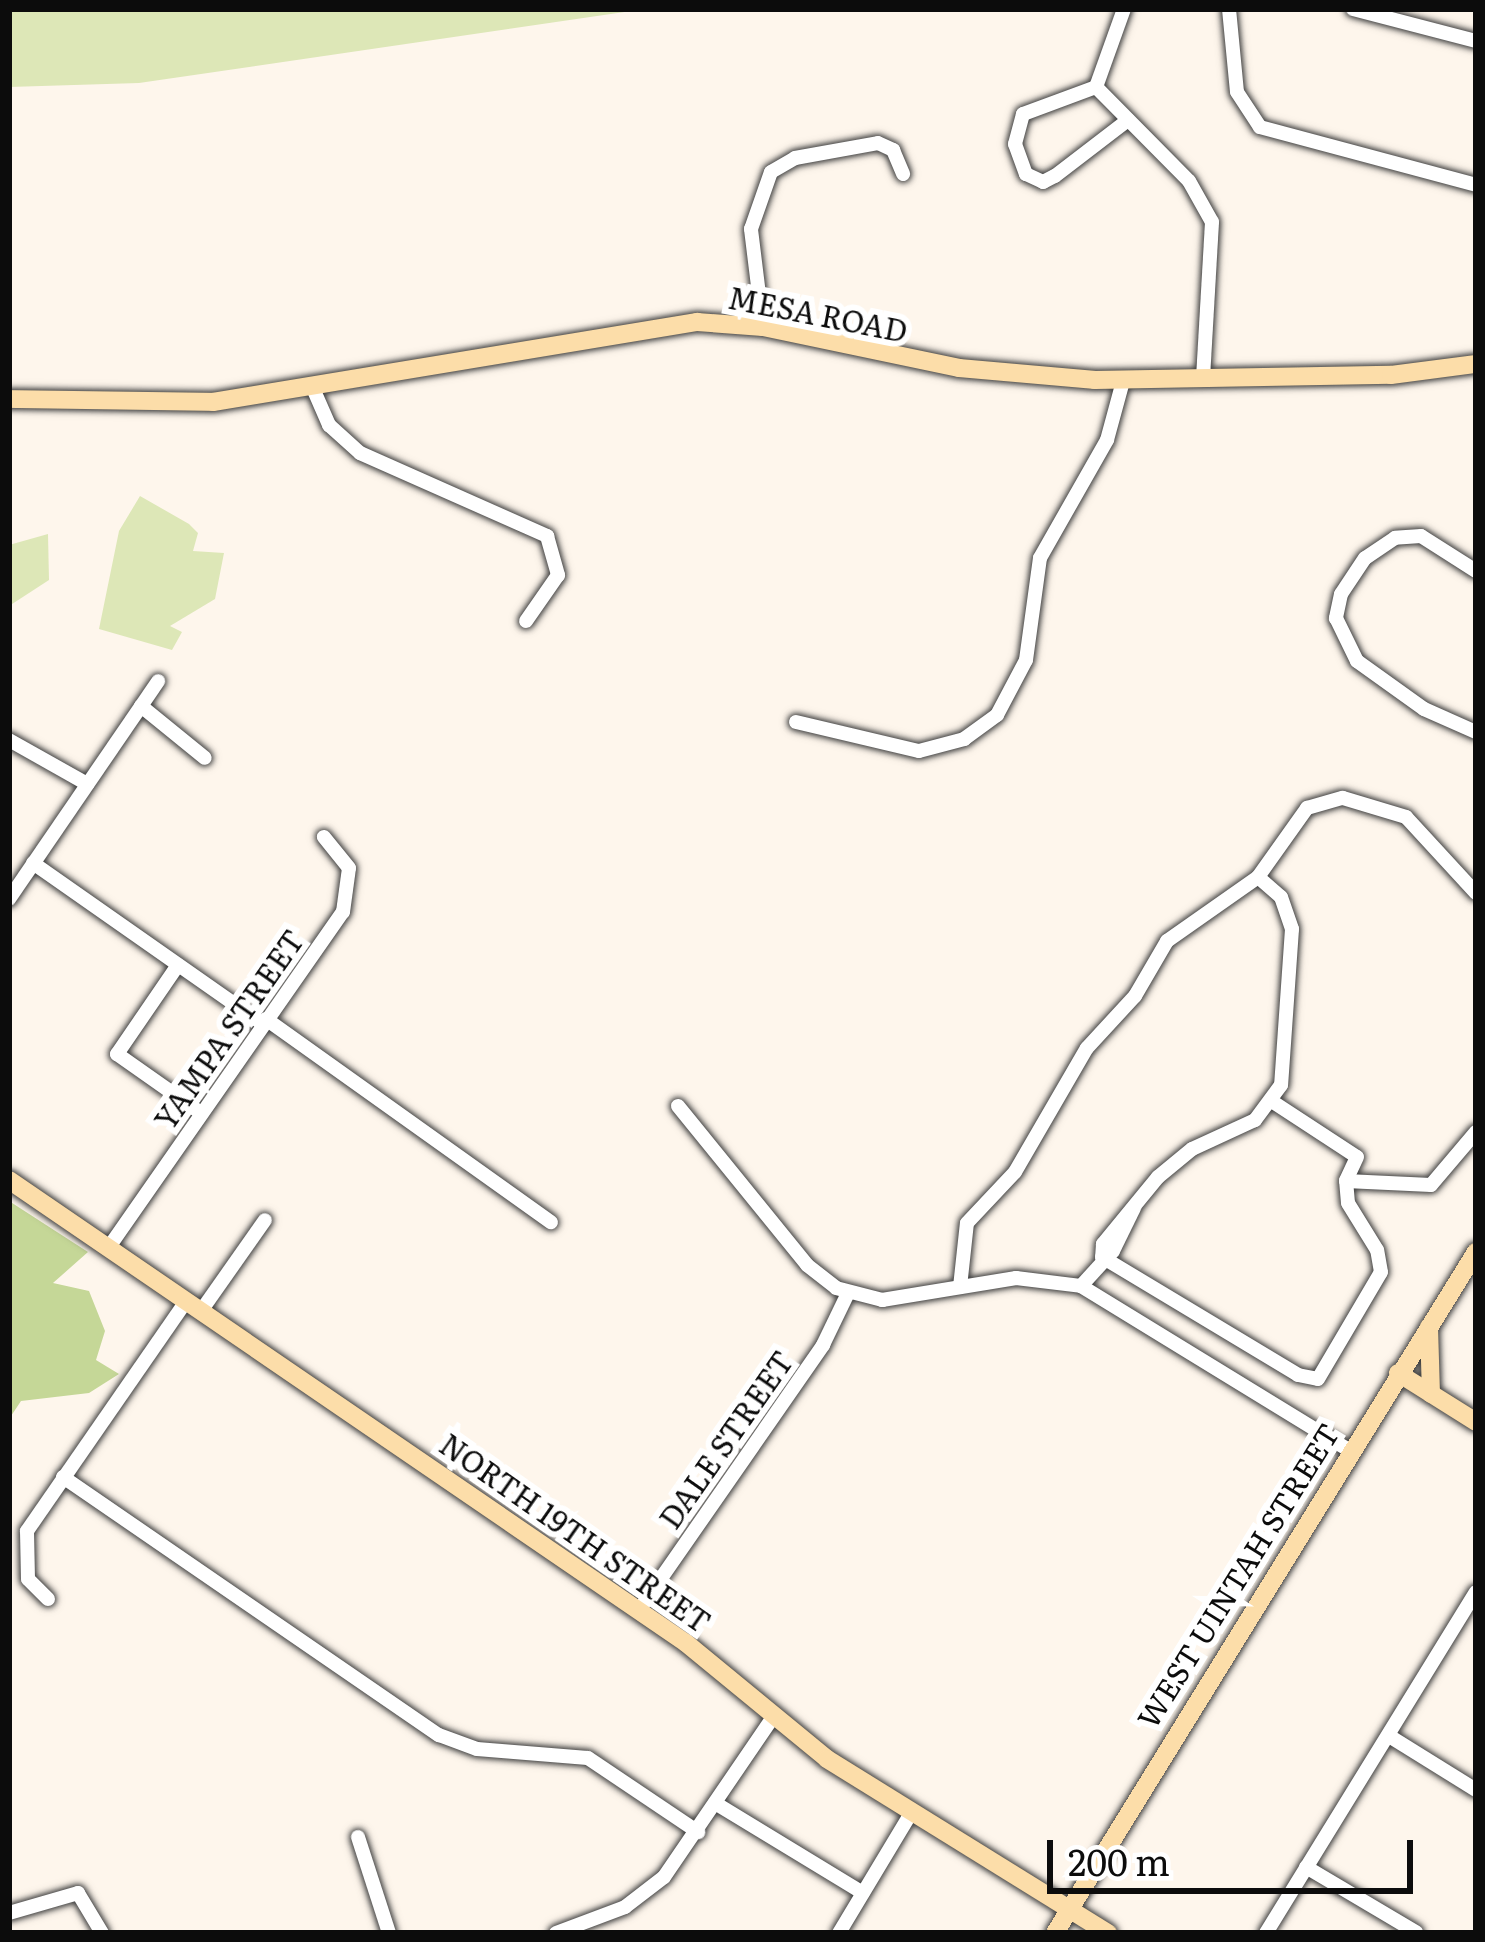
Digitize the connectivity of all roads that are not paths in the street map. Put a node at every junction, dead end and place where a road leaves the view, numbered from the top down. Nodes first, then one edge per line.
1 (1124, 9) edge
2 (1229, 9) edge
3 (1353, 9) edge
4 (1476, 41) edge
5 (1096, 87) junction
6 (1128, 120) junction
7 (902, 174) dead end
8 (1476, 185) edge
9 (763, 327) junction
10 (1476, 364) edge
11 (1203, 380) junction
12 (1123, 381) junction
13 (312, 386) junction
14 (9, 399) edge
15 (1476, 571) edge
16 (526, 621) dead end
17 (158, 681) dead end
18 (141, 706) junction
19 (796, 722) dead end
20 (1476, 732) edge
21 (9, 740) edge
22 (205, 758) dead end
23 (87, 784) junction
24 (324, 837) dead end
25 (33, 863) junction
26 (1258, 877) junction
27 (1476, 892) edge
28 (9, 899) edge
29 (178, 965) junction
30 (265, 1022) junction
31 (1274, 1102) junction
32 (677, 1106) dead end
33 (201, 1113) junction
34 (1476, 1132) edge
35 (9, 1180) edge
36 (1346, 1181) junction
37 (265, 1220) dead end
38 (551, 1222) dead end
39 (109, 1247) junction
40 (1476, 1252) edge
41 (1102, 1257) junction
42 (1082, 1286) junction
43 (960, 1287) junction
44 (848, 1293) junction
45 (194, 1306) junction
46 (1429, 1324) junction
47 (1398, 1372) junction
48 (1431, 1394) junction
49 (1476, 1422) edge
50 (1348, 1450) junction
51 (63, 1477) junction
52 (1476, 1592) edge
53 (48, 1599) dead end
54 (639, 1610) junction
55 (774, 1716) junction
56 (1389, 1736) junction
57 (1476, 1790) edge
58 (715, 1803) junction
59 (911, 1813) junction
60 (698, 1832) junction
61 (358, 1837) dead end
62 (1306, 1867) junction
63 (863, 1893) junction
64 (1069, 1910) junction
65 (9, 1913) edge
66 (1416, 1932) edge
67 (102, 1933) edge
68 (389, 1933) edge
69 (556, 1933) edge
70 (839, 1933) edge
71 (1054, 1933) edge
72 (1108, 1933) edge
73 (1266, 1933) edge

1 - 5 street
2 - 8 street
3 - 4 street
5 - 6 street
5 - 6 street
6 - 11 street
7 - 9 street
9 - 12 main road, MESA ROAD
9 - 13 main road, MESA ROAD
10 - 11 main road, MESA ROAD
11 - 12 main road, MESA ROAD
12 - 19 street
13 - 14 main road, MESA ROAD
13 - 16 street
15 - 20 street
17 - 18 street
18 - 22 street
18 - 23 street
21 - 23 street
23 - 25 street
24 - 30 street, YAMPA STREET
25 - 28 street
25 - 29 street
26 - 27 street
26 - 31 street
26 - 43 street
29 - 30 street
29 - 33 street
30 - 33 street, YAMPA STREET
30 - 38 street
31 - 36 street
31 - 41 street
32 - 44 street
33 - 39 street, YAMPA STREET
34 - 36 street
35 - 39 main road, NORTH 19TH STREET
36 - 41 street
37 - 45 street
39 - 45 main road, NORTH 19TH STREET
40 - 46 main road, WEST UINTAH STREET
41 - 42 street
42 - 43 street
42 - 50 street
43 - 44 street
44 - 54 street, DALE STREET
45 - 51 street
45 - 54 main road, NORTH 19TH STREET
46 - 47 main road, WEST UINTAH STREET
46 - 48 main road
47 - 48 main road
47 - 50 main road, WEST UINTAH STREET
48 - 49 main road
50 - 64 main road, WEST UINTAH STREET
51 - 53 street
51 - 60 street
52 - 56 street
54 - 55 main road, NORTH 19TH STREET
55 - 58 street
55 - 59 main road, NORTH 19TH STREET
56 - 57 street
56 - 62 street
58 - 60 street
58 - 63 street
59 - 63 street
59 - 64 main road, NORTH 19TH STREET
60 - 69 street
61 - 68 street
62 - 66 street
62 - 73 street
63 - 70 street
64 - 71 main road, WEST UINTAH STREET
64 - 72 main road, NORTH 19TH STREET
65 - 67 street

